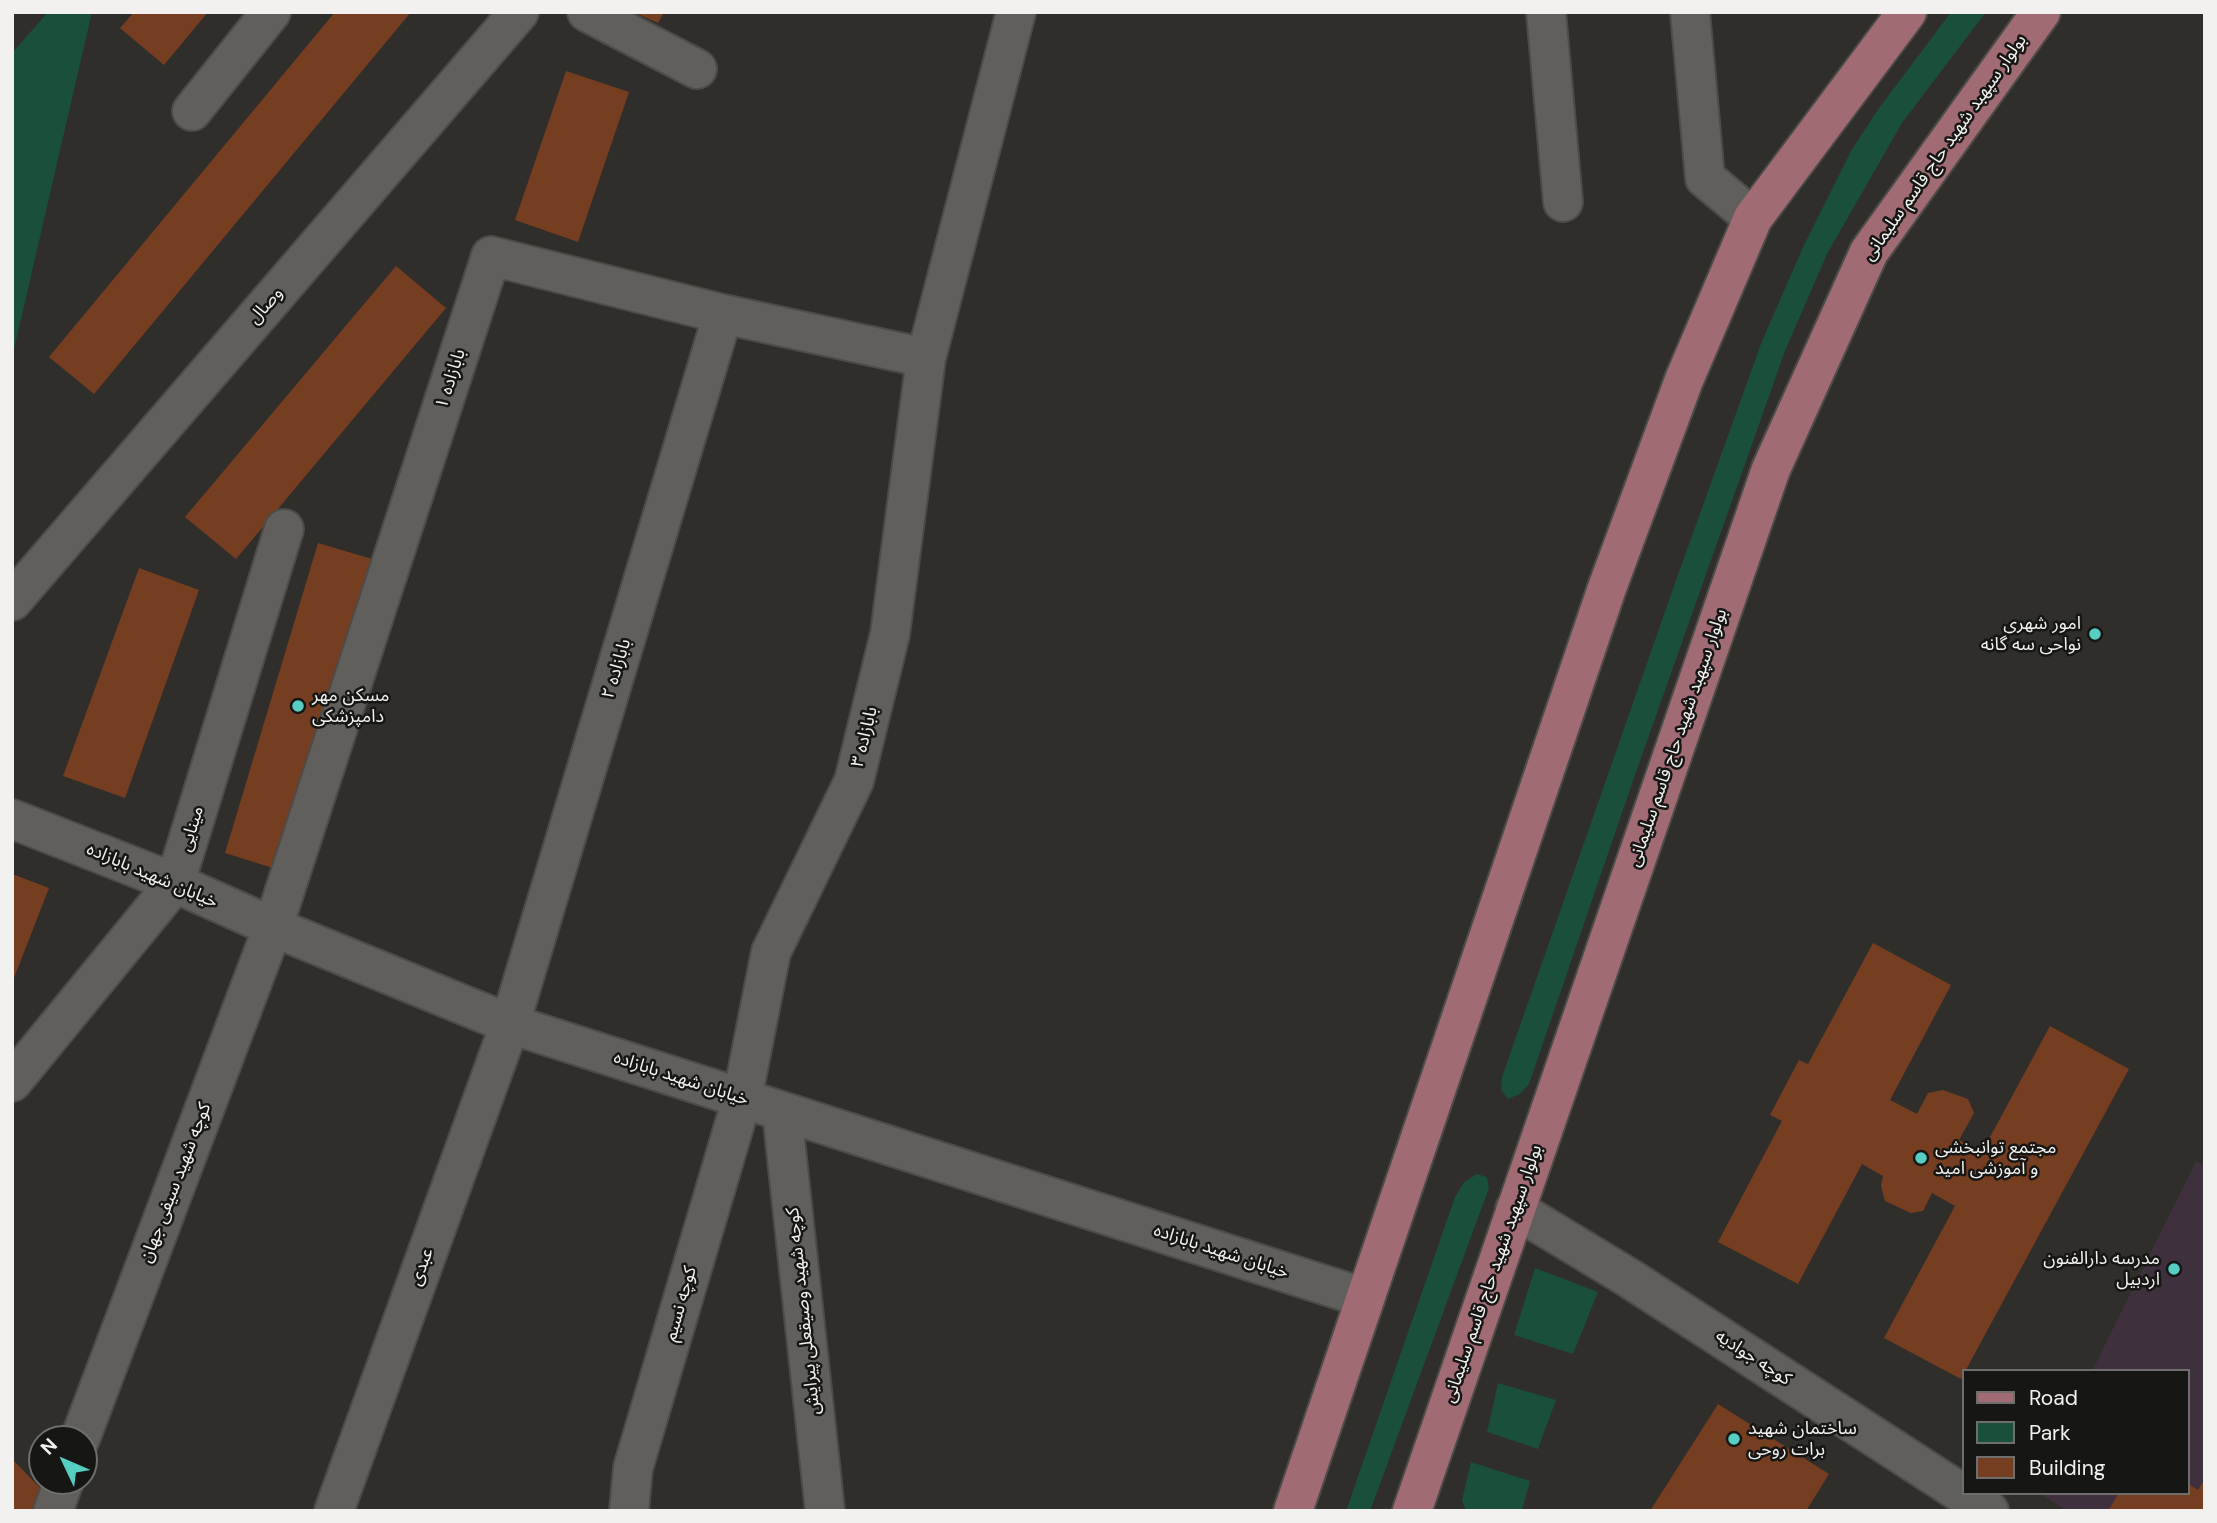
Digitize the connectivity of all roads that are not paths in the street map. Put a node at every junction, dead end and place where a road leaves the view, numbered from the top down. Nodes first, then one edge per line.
1 (271, 12) edge
2 (519, 12) edge
3 (587, 12) edge
4 (1016, 12) edge
5 (1546, 12) edge
6 (1690, 12) edge
7 (1907, 12) edge
8 (2041, 12) edge
9 (697, 69) dead end
10 (192, 111) dead end
11 (1563, 202) dead end
12 (1753, 218) junction
13 (723, 314) junction
14 (926, 358) junction
15 (284, 529) dead end
16 (12, 601) edge
17 (12, 818) edge
18 (175, 883) junction
19 (273, 927) junction
20 (510, 1024) junction
21 (12, 1082) edge
22 (741, 1099) junction
23 (782, 1112) junction
24 (1515, 1209) junction
25 (1365, 1298) junction
26 (85, 1425) edge
27 (1962, 1494) edge
28 (1964, 1495) edge
29 (334, 1511) edge
30 (629, 1511) edge
31 (825, 1511) edge
32 (1293, 1511) edge
33 (1412, 1511) edge
34 (1989, 1511) edge

1 - 10 street
2 - 16 street, وصال
3 - 9 street
4 - 14 street, بابازاده ۳
5 - 11 street
6 - 12 street
7 - 12 main road
8 - 24 main road, بولوار سپهبد شهید حاج قاسم سلیمانی
12 - 25 main road
13 - 14 street, بابازاده ۱
13 - 19 street, بابازاده ۱
13 - 20 street, بابازاده ۲
14 - 22 street, بابازاده ۳
15 - 18 street, مینایی
17 - 18 street, خیابان شهید بابازاده
18 - 19 street, خیابان شهید بابازاده
18 - 21 street, مینایی
19 - 20 street, خیابان شهید بابازاده
19 - 26 street, کوچه شهید سیفی جهان
20 - 22 street, خیابان شهید بابازاده
20 - 29 street, عبدی
22 - 23 street, خیابان شهید بابازاده
22 - 30 street, کوچه نسیم
23 - 25 street, خیابان شهید بابازاده
23 - 31 street, کوچه شهید وصیقعلی پیرایش
24 - 27 street, کوچه جوادیه
24 - 33 main road, بولوار سپهبد شهید حاج قاسم سلیمانی
25 - 32 main road
28 - 34 street, کوچه جوادیه

